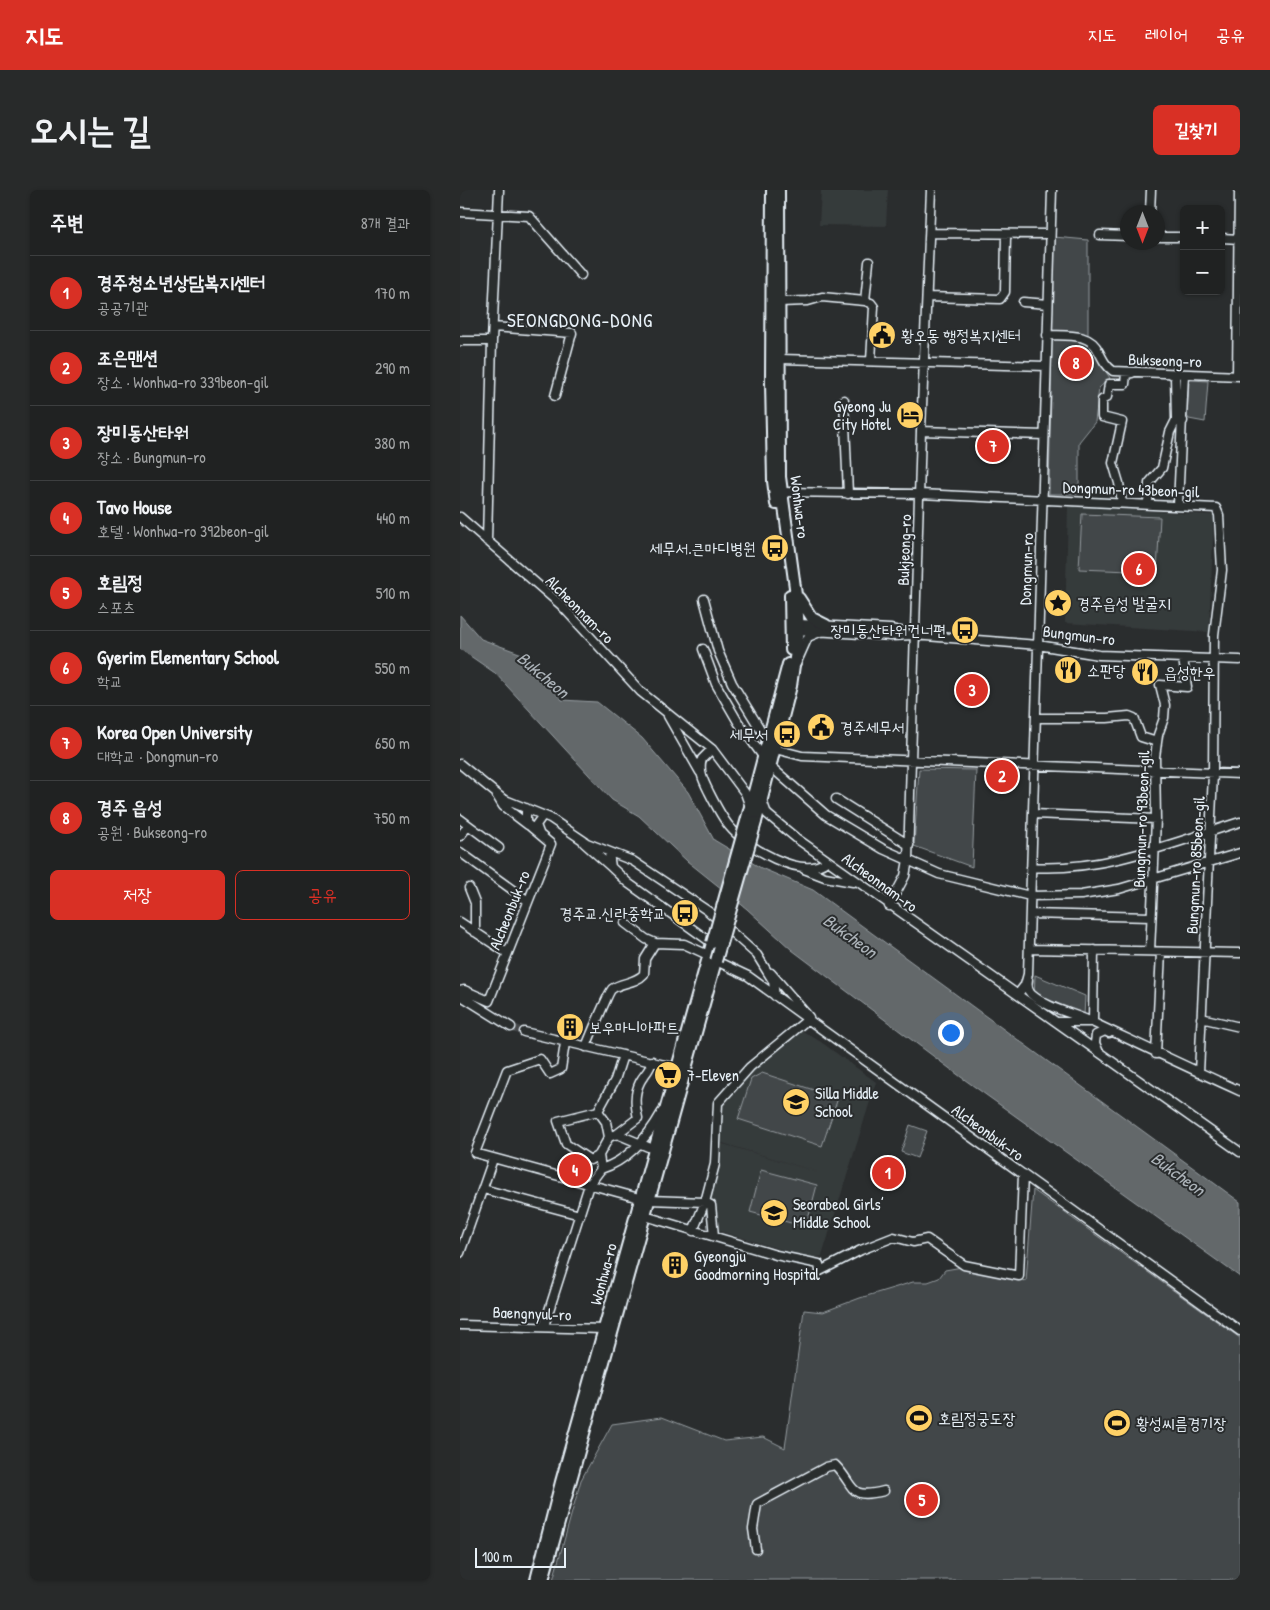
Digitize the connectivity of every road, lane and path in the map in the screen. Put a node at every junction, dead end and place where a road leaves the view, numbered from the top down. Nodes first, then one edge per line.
1 (499, 190) edge
2 (772, 190) edge
3 (779, 190) edge
4 (931, 190) edge
5 (1052, 190) edge
6 (1151, 190) edge
7 (1239, 190) edge
8 (1150, 205) edge
9 (460, 212) edge
10 (498, 214) junction
11 (930, 234) junction
12 (1050, 234) junction
13 (1006, 235) junction
14 (1100, 235) dead end
15 (1120, 236) edge
16 (1165, 237) edge
17 (1180, 237) edge
18 (1225, 238) edge
19 (1239, 239) edge
20 (869, 262) dead end
21 (581, 275) dead end
22 (927, 297) junction
23 (865, 301) junction
24 (779, 302) junction
25 (1023, 302) dead end
26 (1048, 304) junction
27 (493, 327) junction
28 (1047, 335) junction
29 (460, 340) edge
30 (492, 341) junction
31 (780, 359) junction
32 (871, 361) junction
33 (924, 362) junction
34 (1046, 366) junction
35 (1134, 372) junction
36 (1171, 374) junction
37 (1184, 374) junction
38 (1239, 376) edge
39 (555, 396) dead end
40 (844, 400) dead end
41 (1180, 420) junction
42 (921, 431) junction
43 (1044, 435) junction
44 (781, 492) junction
45 (848, 494) junction
46 (920, 494) junction
47 (1042, 499) junction
48 (1122, 503) junction
49 (1148, 504) junction
50 (1178, 505) junction
51 (460, 518) edge
52 (487, 541) junction
53 (796, 595) junction
54 (704, 599) dead end
55 (795, 627) junction
56 (825, 628) junction
57 (914, 635) junction
58 (1038, 645) junction
59 (703, 649) dead end
60 (1184, 658) junction
61 (1213, 659) junction
62 (1240, 660) edge
63 (795, 666) junction
64 (666, 713) junction
65 (1036, 718) junction
66 (1157, 742) junction
67 (772, 745) junction
68 (712, 748) junction
69 (911, 760) junction
70 (767, 762) junction
71 (460, 764) edge
72 (1034, 764) junction
73 (1156, 770) junction
74 (701, 773) junction
75 (1213, 774) junction
76 (1240, 774) edge
77 (494, 792) junction
78 (754, 794) junction
79 (836, 799) dead end
80 (526, 808) junction
81 (1033, 814) junction
82 (543, 815) junction
83 (756, 815) junction
84 (460, 819) edge
85 (1156, 819) junction
86 (1240, 822) edge
87 (468, 826) junction
88 (530, 826) junction
89 (1210, 832) junction
90 (540, 835) junction
91 (575, 835) junction
92 (460, 836) edge
93 (909, 845) junction
94 (498, 848) dead end
95 (1154, 849) junction
96 (460, 852) edge
97 (609, 853) junction
98 (1240, 853) edge
99 (627, 860) junction
100 (908, 860) junction
101 (827, 861) junction
102 (1208, 863) junction
103 (798, 866) junction
104 (611, 867) junction
105 (1031, 867) junction
106 (618, 873) junction
107 (1153, 879) junction
108 (859, 884) junction
109 (469, 888) dead end
110 (1030, 896) junction
111 (528, 901) junction
112 (889, 906) junction
113 (1030, 914) junction
114 (1151, 917) junction
115 (460, 922) edge
116 (625, 923) dead end
117 (475, 932) junction
118 (712, 942) junction
119 (655, 943) junction
120 (1029, 949) junction
121 (1094, 950) junction
122 (1150, 951) junction
123 (1161, 952) junction
124 (1204, 952) junction
125 (507, 953) junction
126 (1240, 953) edge
127 (712, 958) junction
128 (768, 970) junction
129 (1028, 974) junction
130 (752, 979) junction
131 (460, 993) edge
132 (1018, 994) junction
133 (775, 996) junction
134 (1201, 1018) junction
135 (807, 1020) junction
136 (1057, 1022) junction
137 (1093, 1022) junction
138 (511, 1027) tunnel mouth
139 (1240, 1027) edge
140 (822, 1030) junction
141 (524, 1032) tunnel mouth
142 (1124, 1038) junction
143 (565, 1043) junction
144 (586, 1047) junction
145 (623, 1054) junction
146 (1101, 1054) junction
147 (1156, 1054) junction
148 (652, 1061) junction
149 (681, 1068) junction
150 (1199, 1073) junction
151 (1240, 1091) edge
152 (666, 1106) junction
153 (598, 1111) junction
154 (617, 1134) junction
155 (609, 1137) junction
156 (640, 1144) junction
157 (653, 1149) junction
158 (1240, 1152) edge
159 (599, 1155) junction
160 (494, 1159) junction
161 (601, 1169) junction
162 (1023, 1174) junction
163 (589, 1185) junction
164 (483, 1189) junction
165 (644, 1199) junction
166 (705, 1202) junction
167 (580, 1215) junction
168 (645, 1216) junction
169 (693, 1231) junction
170 (714, 1236) junction
171 (460, 1253) edge
172 (460, 1325) edge
173 (544, 1326) junction
174 (608, 1330) junction
175 (1240, 1331) edge
176 (884, 1491) dead end
177 (756, 1549) dead end
178 (536, 1580) edge
179 (543, 1580) edge

1 - 10 street
2 - 55 main road, Wonhwa-ro
3 - 24 main road, Wonhwa-ro
4 - 11 street, Bukjeong-ro
5 - 12 street, Dongmun-ro
6 - 8 street
7 - 19 street
9 - 10 street
10 - 21 street
10 - 27 street
11 - 13 street
11 - 22 street, Bukjeong-ro
12 - 13 street
12 - 26 street, Dongmun-ro
13 - 22 street
14 - 15 street
16 - 17 street
18 - 19 street
19 - 38 street
20 - 23 street
22 - 33 street, Bukjeong-ro
23 - 24 street
23 - 32 street
24 - 31 main road, Wonhwa-ro
25 - 26 street
26 - 28 street, Dongmun-ro
27 - 30 street
27 - 39 street
28 - 34 street, Dongmun-ro
28 - 35 street, Bukseong-ro
29 - 30 street
30 - 52 street
31 - 32 street
31 - 44 main road, Wonhwa-ro
32 - 33 street
33 - 34 street
33 - 42 street, Bukjeong-ro
34 - 43 street, Dongmun-ro
35 - 36 street, Bukseong-ro
35 - 48 street
36 - 37 street, Bukseong-ro
36 - 41 street
37 - 38 street, Bukseong-ro
37 - 41 street
40 - 45 street
41 - 49 street
41 - 50 street
42 - 43 street
42 - 46 street, Bukjeong-ro
43 - 47 street, Dongmun-ro
44 - 45 street, Dongmun-ro 43beon-gil
44 - 53 main road, Wonhwa-ro
45 - 46 street, Dongmun-ro 43beon-gil
46 - 47 street, Dongmun-ro 43beon-gil
46 - 57 street, Bukjeong-ro
47 - 48 street, Dongmun-ro 43beon-gil
47 - 58 street, Dongmun-ro
48 - 49 street, Dongmun-ro 43beon-gil
49 - 50 street, Dongmun-ro 43beon-gil
50 - 61 street, Dongmun-ro 43beon-gil
51 - 52 street, Alcheonnam-ro
52 - 64 street, Alcheonnam-ro
53 - 55 main road, Wonhwa-ro
53 - 56 main road
54 - 67 street
55 - 56 street, Bungmun-ro
55 - 63 main road, Wonhwa-ro
55 - 67 main road, Wonhwa-ro
56 - 57 street, Bungmun-ro
56 - 63 street
57 - 58 street, Bungmun-ro
57 - 69 street, Bukjeong-ro
58 - 60 street, Bungmun-ro
58 - 65 street, Dongmun-ro
59 - 70 street
60 - 61 street, Bungmun-ro
60 - 66 street, Bungmun-ro 93beon-gil
61 - 62 street, Bungmun-ro
61 - 75 street, Bungmun-ro 85beon-gil
63 - 67 main road, Wonhwa-ro
64 - 68 street, Alcheonnam-ro
64 - 74 street, Alcheonnam-ro
65 - 66 street
65 - 72 street, Dongmun-ro
66 - 73 street, Bungmun-ro 93beon-gil
67 - 69 street
67 - 70 main road, Wonhwa-ro
68 - 74 street
68 - 78 street, Alcheonnam-ro
69 - 72 street
69 - 93 street, Bukjeong-ro
70 - 78 main road, Wonhwa-ro
70 - 100 street
71 - 77 street
72 - 73 street
72 - 81 street, Dongmun-ro
73 - 75 street
73 - 85 street, Bungmun-ro 93beon-gil
74 - 103 street, Alcheonnam-ro
75 - 76 street
75 - 89 street, Bungmun-ro 85beon-gil
77 - 80 street
77 - 88 street, Alcheonbuk-ro
78 - 83 main road, Wonhwa-ro
78 - 83 street, Alcheonnam-ro
79 - 93 street
80 - 82 street
80 - 88 street
81 - 85 street
81 - 105 street, Dongmun-ro
82 - 90 street
82 - 91 street
83 - 101 street
83 - 118 main road, bridge
83 - 127 main road, bridge
84 - 87 street
85 - 95 street, Bungmun-ro 93beon-gil
86 - 89 street
87 - 92 street
87 - 94 street
88 - 90 street, Alcheonbuk-ro
89 - 95 street
89 - 102 street, Bungmun-ro 85beon-gil
90 - 111 street, Alcheonbuk-ro
91 - 97 street
91 - 104 street
93 - 100 street, Bukjeong-ro
95 - 105 street
95 - 107 street, Bungmun-ro 93beon-gil
96 - 111 street
97 - 99 street
97 - 104 street
98 - 102 street
99 - 106 street
99 - 128 street
100 - 110 street
100 - 112 street, Bukjeong-ro
101 - 103 street, Alcheonnam-ro
101 - 108 street, Alcheonnam-ro
102 - 107 street
102 - 124 street, Bungmun-ro 85beon-gil
103 - 108 street
104 - 106 street
105 - 110 street, Dongmun-ro
106 - 118 street
107 - 110 street
107 - 114 street, Bungmun-ro 93beon-gil
108 - 112 street, Alcheonnam-ro
109 - 117 street
110 - 113 street, Dongmun-ro
111 - 125 street, Alcheonbuk-ro
112 - 132 street, Alcheonnam-ro
113 - 114 street
113 - 120 street, Dongmun-ro
114 - 122 street, Bungmun-ro 93beon-gil
115 - 117 street
116 - 119 street
117 - 125 street
118 - 127 main road
119 - 127 street, Alcheonbuk-ro
119 - 144 street
120 - 121 street
120 - 129 street, Dongmun-ro
121 - 122 street
121 - 137 street
122 - 123 street
123 - 124 street
123 - 147 street
124 - 126 street
124 - 134 street, Bungmun-ro 85beon-gil
125 - 131 street, Alcheonbuk-ro
127 - 130 street, Alcheonbuk-ro
127 - 149 main road, Wonhwa-ro
128 - 130 street
128 - 133 street
128 - 140 street
129 - 132 street
129 - 137 street
130 - 133 street, Alcheonbuk-ro
131 - 138 street
132 - 136 street, Alcheonnam-ro
133 - 135 street, Alcheonbuk-ro
134 - 139 street
134 - 150 street, Bungmun-ro 85beon-gil
135 - 140 street, Alcheonbuk-ro
135 - 166 street
136 - 137 street
136 - 146 street, Alcheonnam-ro
137 - 142 street
140 - 162 street, Alcheonbuk-ro
141 - 143 street
142 - 146 street
142 - 147 street
143 - 144 street
143 - 160 street
144 - 145 street
145 - 148 street
145 - 153 street
146 - 158 street, Alcheonnam-ro
147 - 150 street
148 - 149 street
148 - 154 street
149 - 152 main road, Wonhwa-ro
149 - 165 main road, Wonhwa-ro
150 - 151 street
152 - 156 street
152 - 157 main road, Wonhwa-ro
153 - 155 street
153 - 159 street
154 - 155 street
154 - 156 street
155 - 159 street
156 - 157 street
156 - 161 street
157 - 165 main road, Wonhwa-ro
159 - 161 street
160 - 163 street
160 - 164 street
161 - 163 street
162 - 170 street
162 - 175 street, Alcheonbuk-ro
163 - 165 street
163 - 167 street
164 - 167 street
164 - 171 street
165 - 166 street
165 - 168 main road, Wonhwa-ro
165 - 174 main road, Wonhwa-ro
166 - 169 street
166 - 170 street
167 - 173 street
168 - 169 street
168 - 174 main road, Wonhwa-ro
169 - 170 street
172 - 173 street, Baengnyul-ro
173 - 174 street, Baengnyul-ro
174 - 178 main road, Wonhwa-ro
174 - 179 main road, Wonhwa-ro
176 - 177 street

